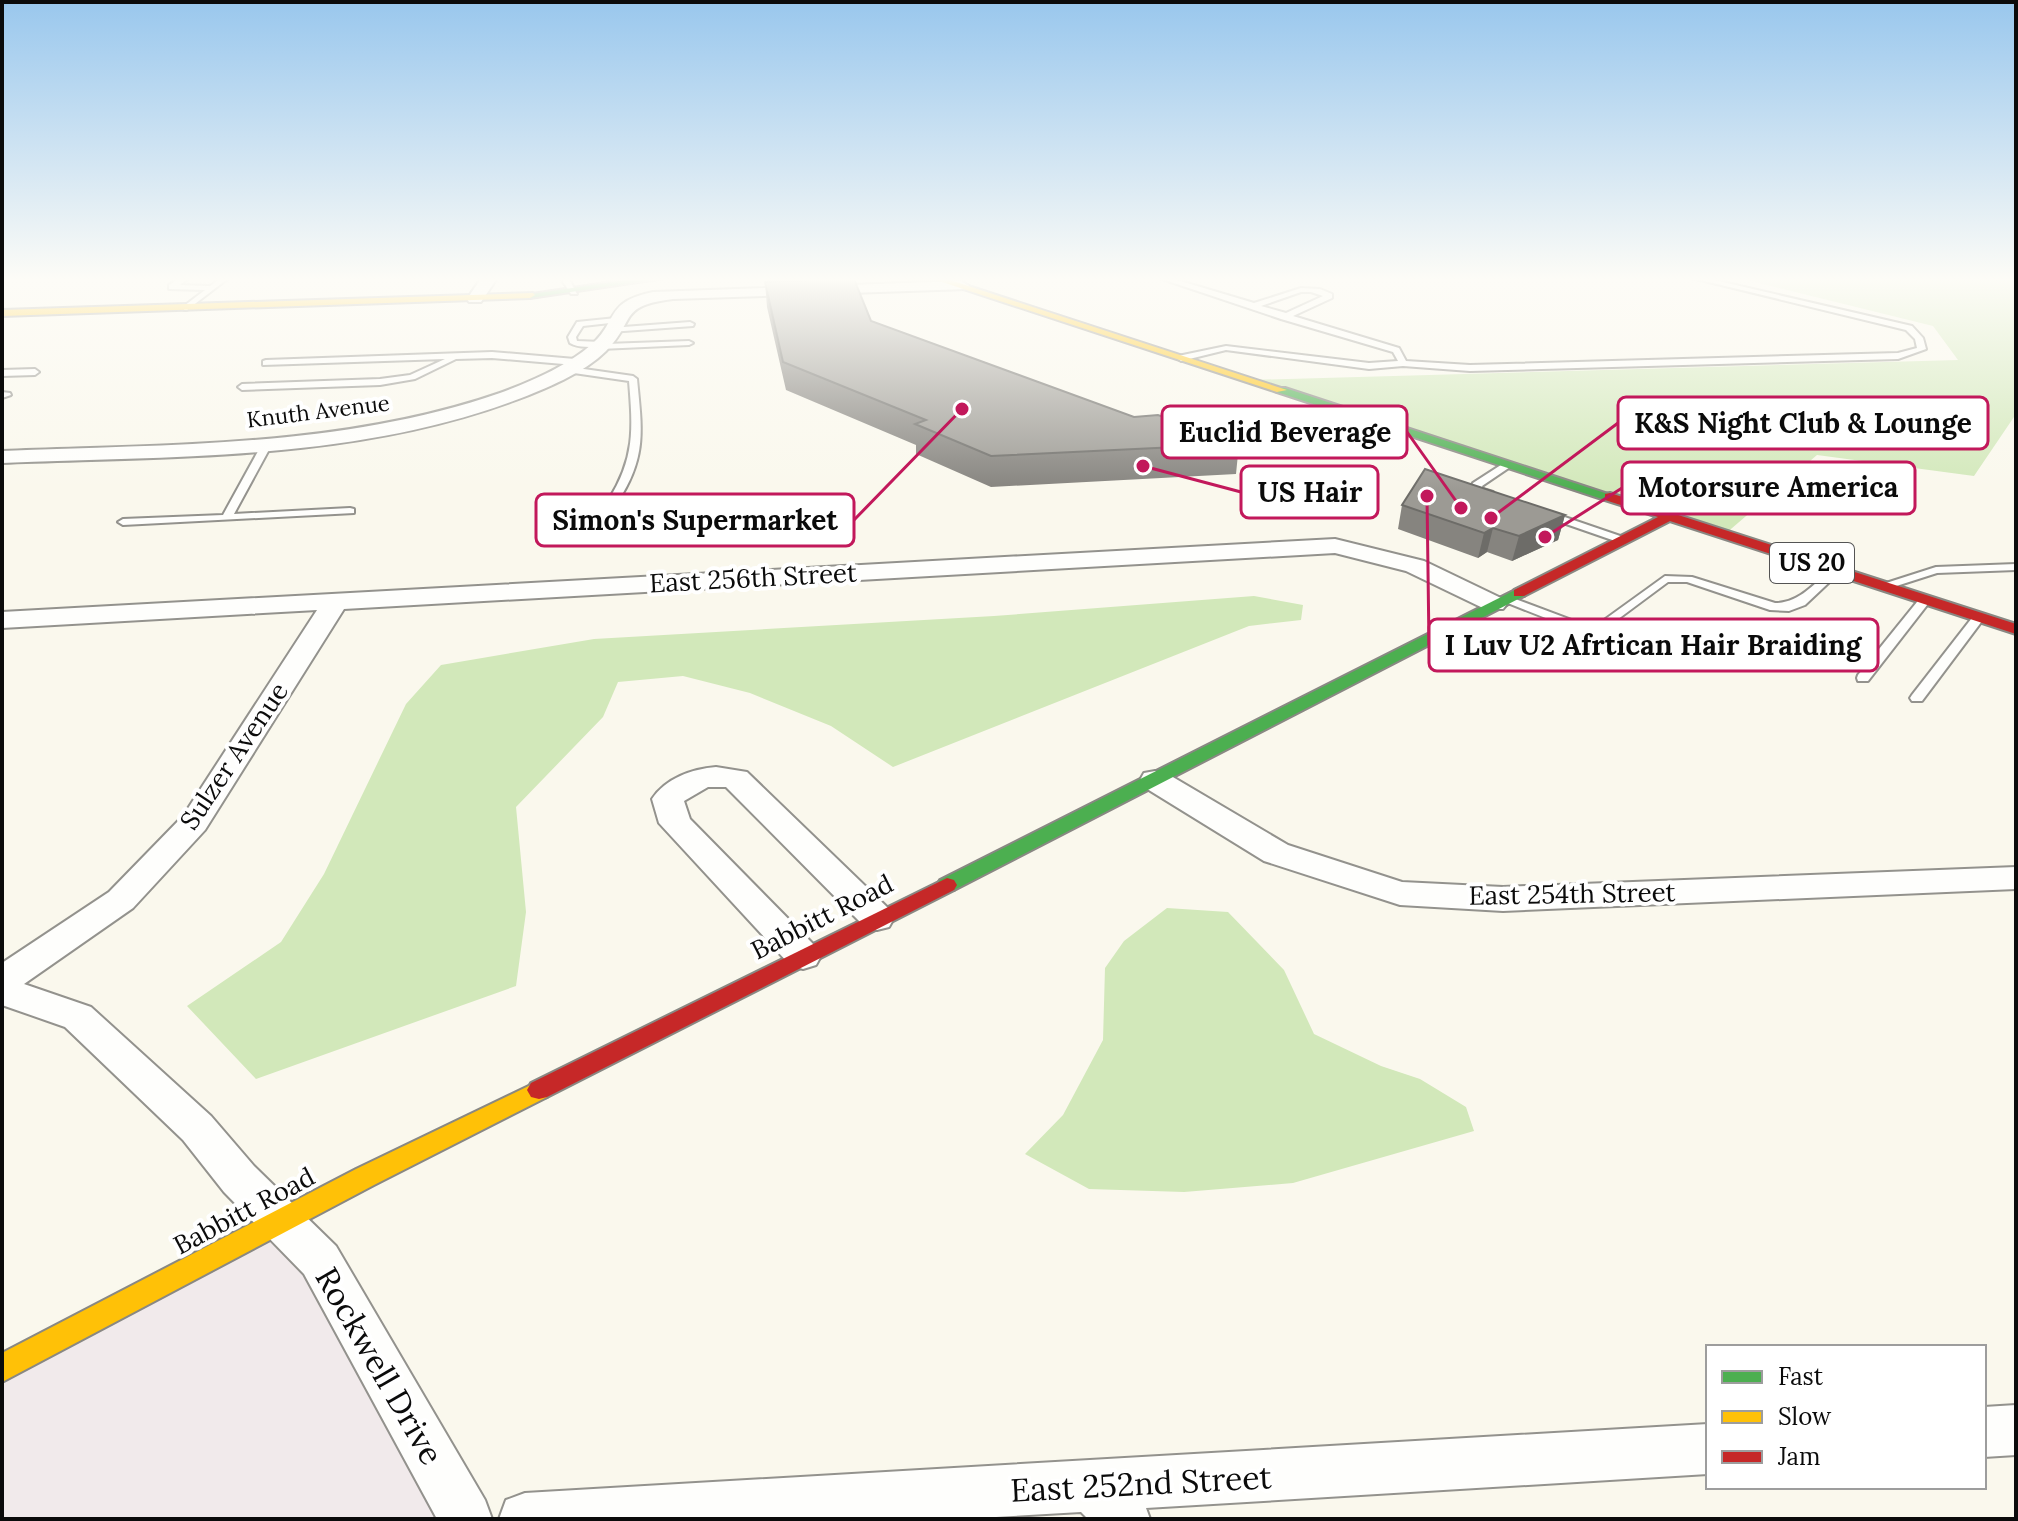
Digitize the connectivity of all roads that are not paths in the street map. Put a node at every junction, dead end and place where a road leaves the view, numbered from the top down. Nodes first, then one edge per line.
1 (591, 348) edge
2 (1150, 348) edge
3 (1389, 348) edge
4 (1922, 348) edge
5 (460, 356) junction
6 (1181, 358) junction
7 (266, 363) dead end
8 (1403, 363) junction
9 (569, 365) junction
10 (35, 372) dead end
11 (2, 373) edge
12 (242, 387) dead end
13 (267, 444) junction
14 (2, 457) edge
15 (1508, 465) junction
16 (1502, 499) edge
17 (613, 501) dead end
18 (350, 511) dead end
19 (1538, 511) edge
20 (1668, 517) junction
21 (227, 518) junction
22 (123, 522) dead end
23 (1622, 540) junction
24 (2016, 567) edge
25 (1835, 571) junction
26 (1885, 587) junction
27 (1925, 600) junction
28 (335, 602) junction
29 (1499, 602) junction
30 (1979, 617) junction
31 (2, 620) edge
32 (2016, 629) edge
33 (1863, 678) dead end
34 (1917, 698) dead end
35 (1155, 780) junction
36 (2016, 878) edge
37 (877, 918) junction
38 (803, 956) junction
39 (2, 981) edge
40 (2, 991) edge
41 (281, 1221) junction
42 (2, 1368) edge
43 (2016, 1430) edge
44 (1986, 1432) edge
45 (1706, 1449) edge
46 (1108, 1503) edge
47 (466, 1519) edge
48 (525, 1519) edge

1 - 9 street, Knuth Avenue
2 - 6 main road, US 20
3 - 8 lane
4 - 8 lane
5 - 7 lane
5 - 9 lane
5 - 12 lane
6 - 8 lane
6 - 15 main road, US 20
9 - 13 street, Knuth Avenue
9 - 17 lane
10 - 11 lane
13 - 14 street, Knuth Avenue
13 - 21 lane
15 - 16 lane
15 - 20 main road, US 20
18 - 21 lane
19 - 23 lane
20 - 23 main road, Babbitt Road
20 - 25 main road, US 20
21 - 22 lane
23 - 29 main road, Babbitt Road
24 - 26 lane
25 - 26 main road, US 20
25 - 29 lane
26 - 27 main road, US 20
27 - 30 main road, US 20
27 - 33 lane
28 - 29 street, East 256th Street
28 - 31 street, East 256th Street
28 - 39 street, Sulzer Avenue
29 - 35 main road, Babbitt Road
30 - 32 main road, US 20
30 - 34 lane
35 - 36 street, East 254th Street
35 - 37 main road, Babbitt Road
37 - 38 main road, Babbitt Road
37 - 38 street
38 - 41 main road, Babbitt Road
40 - 41 street, Rockwell Drive
41 - 42 main road, Babbitt Road
41 - 47 street, Rockwell Drive
43 - 44 street
45 - 46 street, East 252nd Street
46 - 48 street, East 252nd Street

